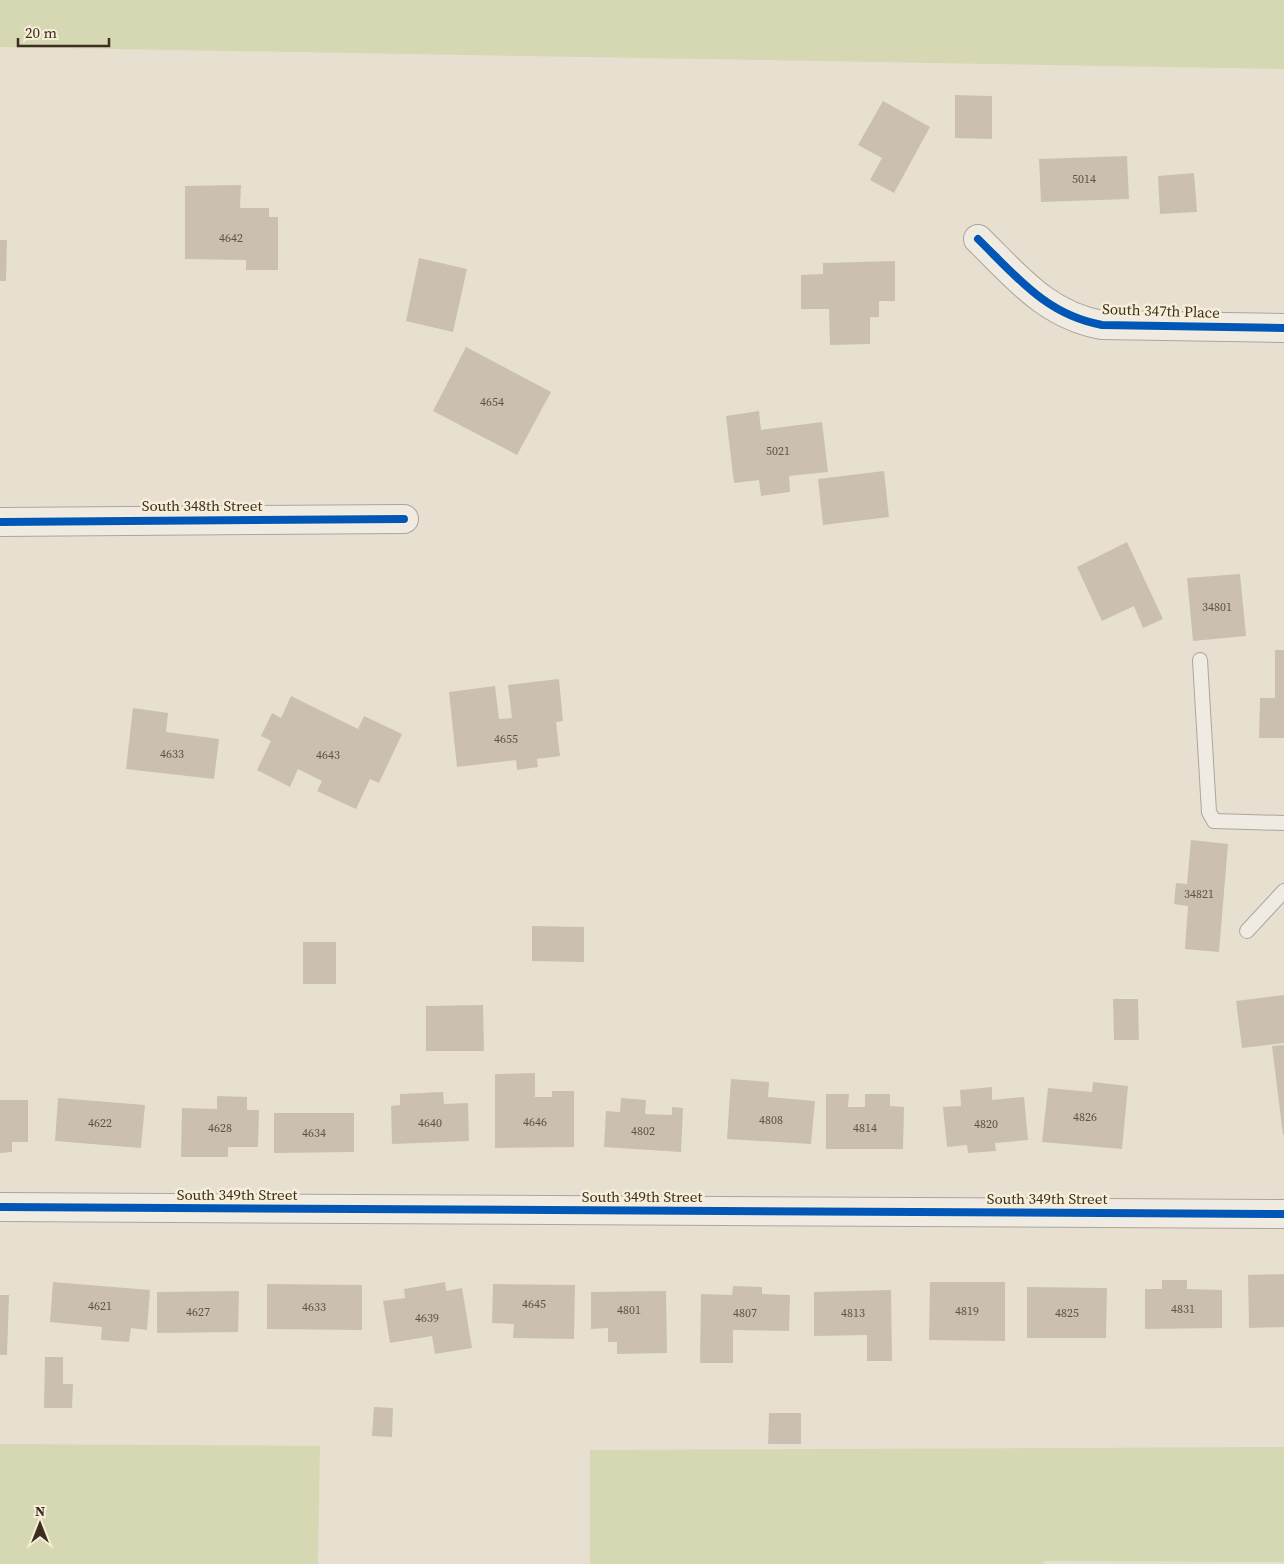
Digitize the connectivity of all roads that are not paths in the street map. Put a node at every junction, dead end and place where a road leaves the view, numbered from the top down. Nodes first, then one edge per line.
1 (978, 239) dead end
2 (1284, 328) edge
3 (404, 518) dead end
4 (0, 522) edge
5 (1200, 660) dead end
6 (1284, 824) edge
7 (1284, 891) edge
8 (1247, 931) dead end
9 (0, 1208) edge
10 (1284, 1214) edge

1 - 2 street, South 347th Place
3 - 4 street, South 348th Street
5 - 6 lane
7 - 8 lane
9 - 10 street, South 349th Street

